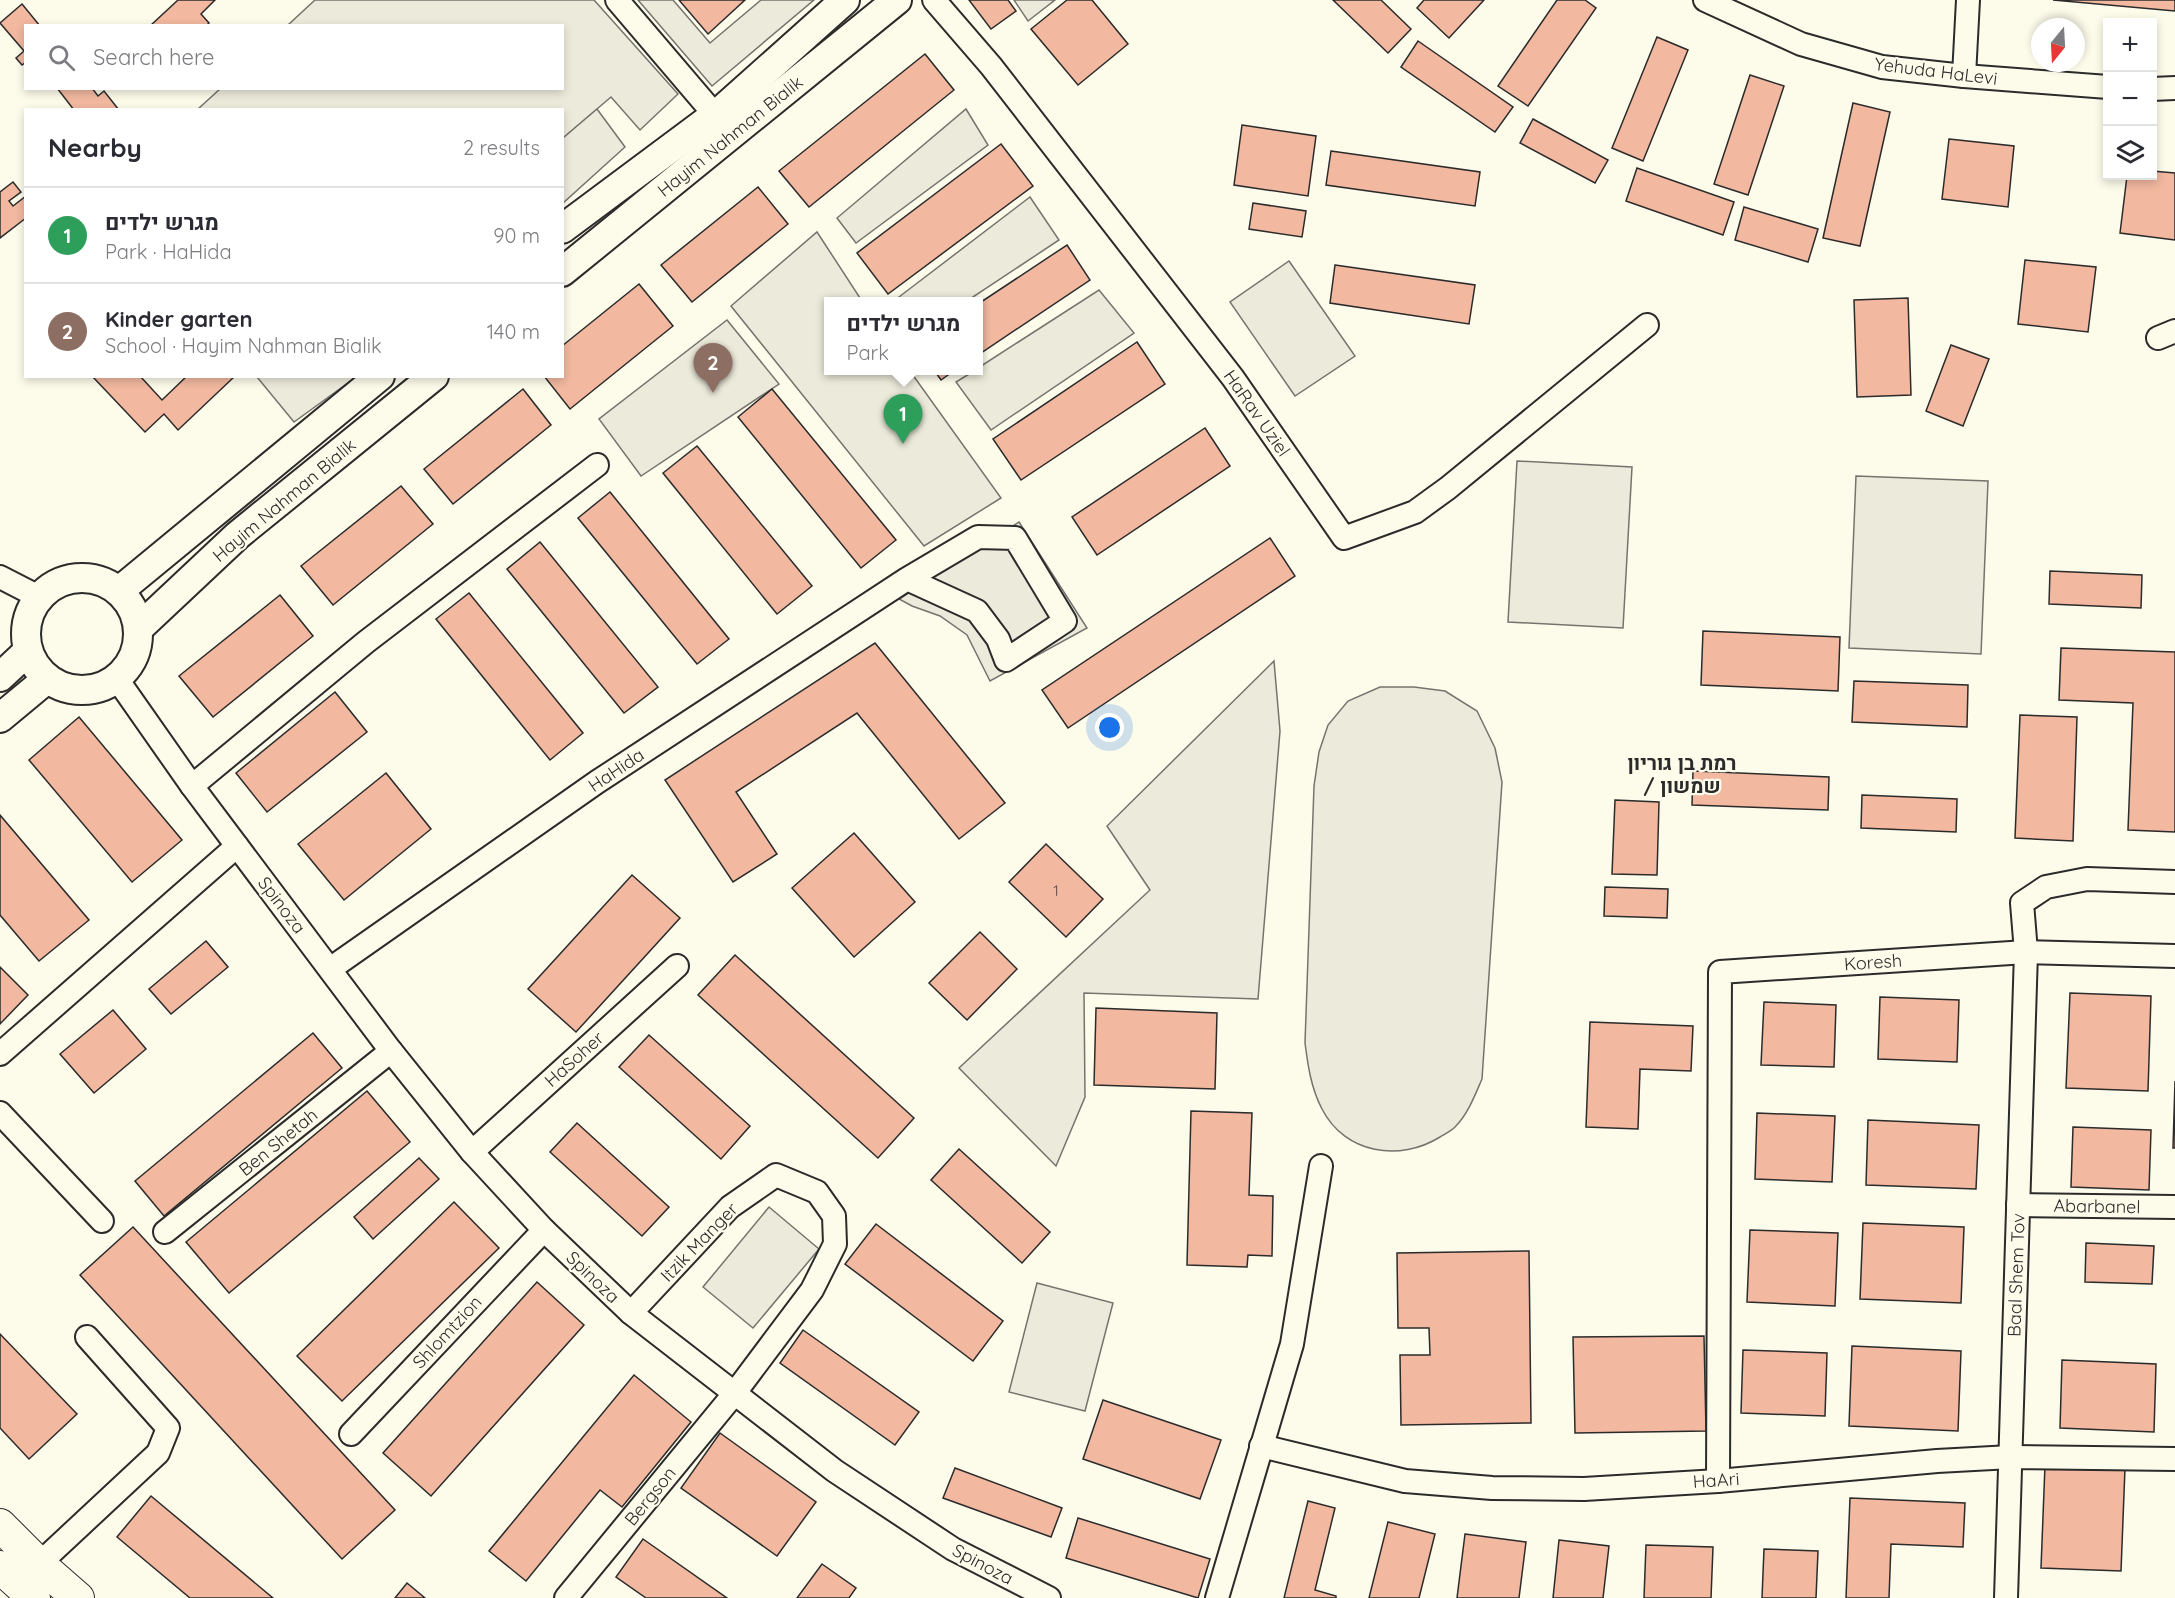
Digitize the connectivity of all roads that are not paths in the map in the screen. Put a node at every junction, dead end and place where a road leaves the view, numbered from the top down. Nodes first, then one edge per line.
1 (617, 0) edge
2 (845, 0) edge
3 (897, 0) edge
4 (934, 0) edge
5 (1705, 0) edge
6 (1968, 0) edge
7 (1964, 76) junction
8 (2103, 87) edge
9 (2175, 88) edge
10 (2157, 89) edge
11 (715, 115) junction
12 (564, 228) edge
13 (564, 270) edge
14 (1647, 326) dead end
15 (378, 378) edge
16 (432, 378) edge
17 (597, 465) dead end
18 (0, 577) edge
19 (907, 579) junction
20 (119, 591) junction
21 (39, 597) junction
22 (139, 628) junction
23 (27, 651) junction
24 (0, 676) edge
25 (47, 679) junction
26 (117, 679) junction
27 (0, 718) edge
28 (192, 786) junction
29 (237, 846) junction
30 (2175, 882) edge
31 (2026, 952) junction
32 (2175, 956) edge
33 (677, 966) dead end
34 (330, 969) junction
35 (392, 1051) junction
36 (0, 1054) edge
37 (0, 1113) edge
38 (472, 1152) junction
39 (1321, 1166) dead end
40 (2018, 1205) junction
41 (2175, 1207) edge
42 (102, 1221) dead end
43 (544, 1230) junction
44 (165, 1232) dead end
45 (631, 1313) junction
46 (87, 1337) dead end
47 (734, 1394) junction
48 (351, 1434) dead end
49 (1261, 1446) junction
50 (2011, 1457) junction
51 (2175, 1459) edge
52 (1718, 1481) junction
53 (0, 1526) edge
54 (39, 1564) junction
55 (0, 1567) edge
56 (34, 1598) edge
57 (78, 1598) edge
58 (566, 1598) edge
59 (1048, 1598) edge
60 (1217, 1598) edge
61 (2006, 1598) edge

1 - 11 street
2 - 11 street, Hayim Nahman Bialik
3 - 13 street, Hayim Nahman Bialik
4 - 14 street, HaRav Uziel
5 - 7 street, Yehuda HaLevi
6 - 7 street
7 - 8 street, Yehuda HaLevi
9 - 10 street
11 - 12 street, Hayim Nahman Bialik
15 - 20 street, Hayim Nahman Bialik
16 - 22 street, Hayim Nahman Bialik
17 - 28 street
18 - 21 street
19 - 19 street, HaHida
19 - 34 street, HaHida
20 - 21 street
20 - 22 street
21 - 23 street
22 - 26 street
23 - 24 street
23 - 25 street
25 - 26 street
25 - 27 street
26 - 28 street, Spinoza
28 - 29 street, Spinoza
29 - 34 street, Spinoza
29 - 36 street
30 - 31 street, Baal Shem Tov
31 - 32 street
31 - 40 street, Baal Shem Tov
31 - 52 street, Koresh
33 - 38 street, HaSoher
34 - 35 street, Spinoza
35 - 38 street, Spinoza
35 - 44 street, Ben Shetah
37 - 42 street
38 - 43 street, Spinoza
39 - 49 street
40 - 41 street, Abarbanel
40 - 50 street, Baal Shem Tov
43 - 45 street, Spinoza
43 - 48 street, Shlomtzion
45 - 47 street, Spinoza
45 - 47 street, Itzik Manger
46 - 54 street
47 - 58 street, Bergson
47 - 59 street, Spinoza
49 - 52 street, HaAri
49 - 60 street
50 - 51 street, HaAri
50 - 52 street, HaAri
50 - 61 street, Baal Shem Tov
53 - 54 main road
54 - 57 main road
55 - 56 main road

